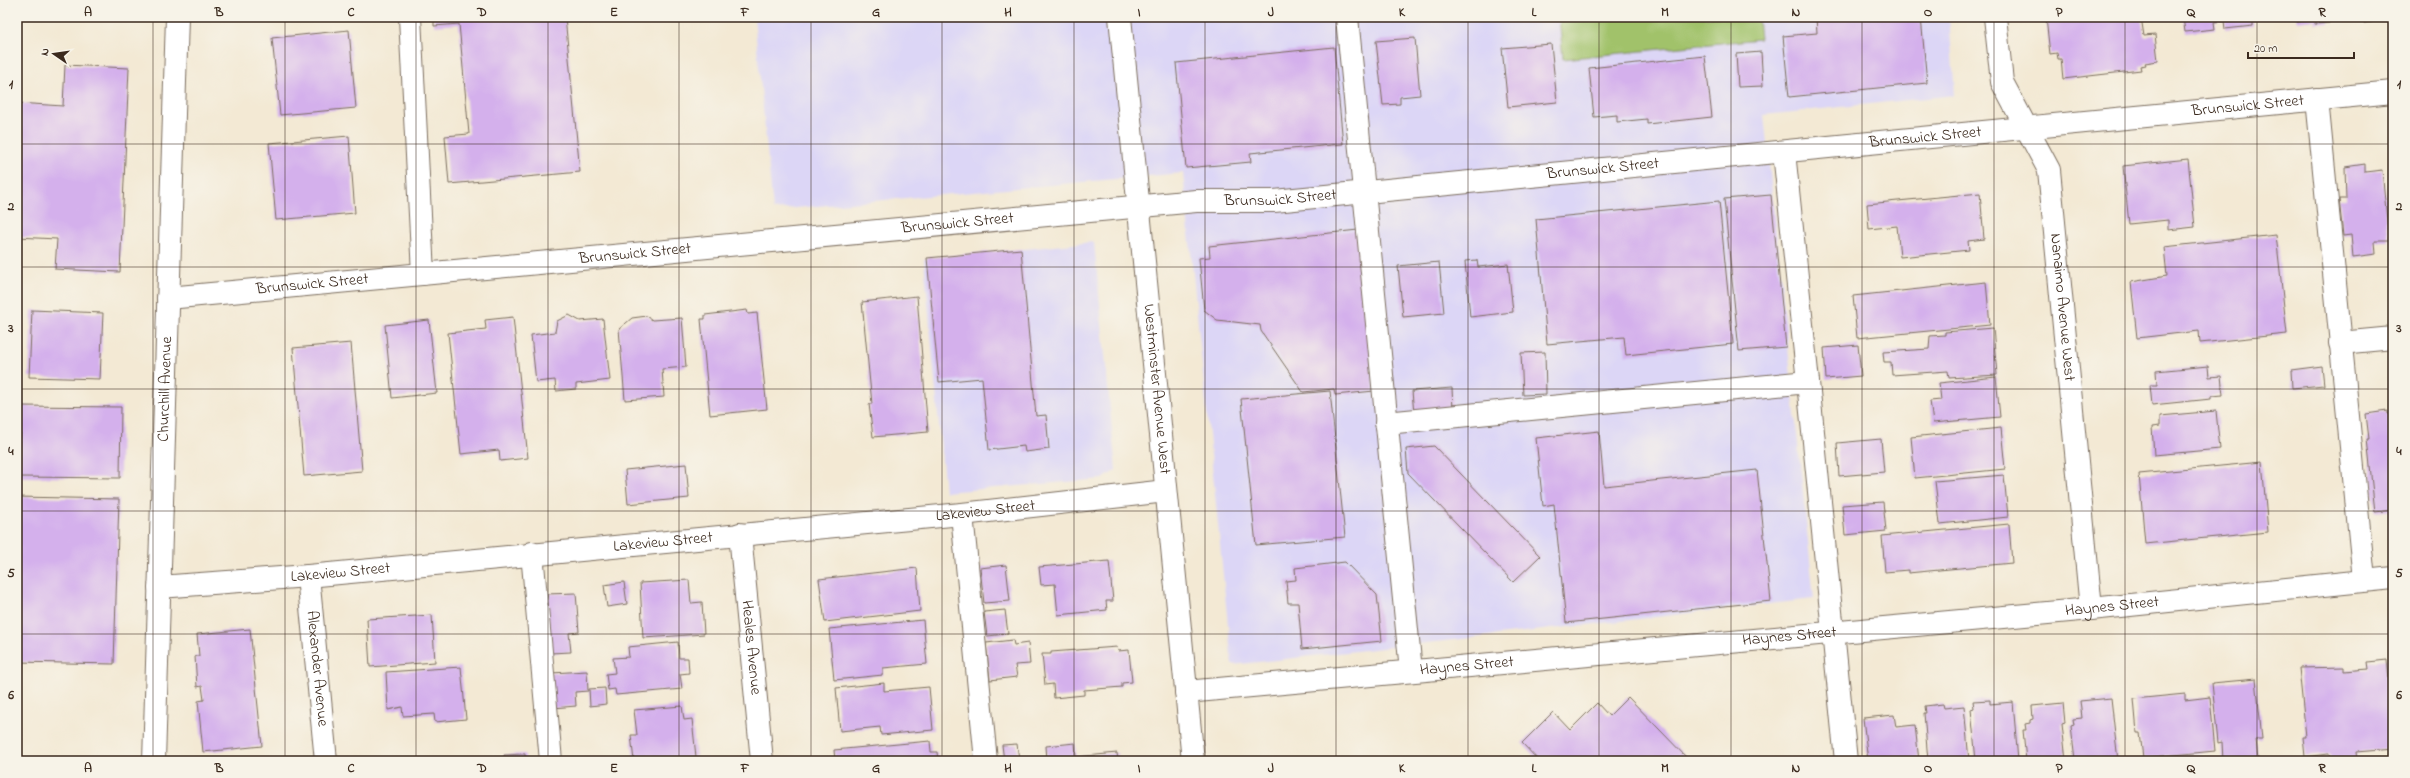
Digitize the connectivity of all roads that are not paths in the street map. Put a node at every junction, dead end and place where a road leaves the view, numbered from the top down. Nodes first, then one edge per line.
1 (177, 17) edge
2 (410, 17) edge
3 (1120, 17) edge
4 (1347, 17) edge
5 (1995, 17) edge
6 (2393, 92) edge
7 (2317, 99) junction
8 (2028, 129) junction
9 (1784, 152) junction
10 (1363, 192) junction
11 (1139, 207) junction
12 (423, 274) junction
13 (168, 298) junction
14 (2393, 338) edge
15 (2340, 343) junction
16 (1808, 382) junction
17 (1386, 423) junction
18 (1166, 490) junction
19 (962, 514) junction
20 (740, 534) junction
21 (532, 553) junction
22 (308, 576) junction
23 (2393, 578) edge
24 (2364, 580) junction
25 (159, 587) junction
26 (2091, 609) junction
27 (1833, 631) junction
28 (1411, 671) junction
29 (1186, 692) junction
30 (154, 761) edge
31 (326, 761) edge
32 (551, 761) edge
33 (762, 761) edge
34 (986, 761) edge
35 (1193, 761) edge
36 (1846, 761) edge

1 - 13 street, Churchill Avenue
2 - 12 street
3 - 11 street, Westminster Avenue West
4 - 10 street
5 - 8 street, Nanaimo Avenue West
6 - 7 street, Brunswick Street
7 - 8 street, Brunswick Street
7 - 15 street
8 - 9 street, Brunswick Street
8 - 26 street, Nanaimo Avenue West
9 - 10 street, Brunswick Street
9 - 16 street
10 - 11 street, Brunswick Street
10 - 17 street
11 - 12 street, Brunswick Street
11 - 18 street, Westminster Avenue West
12 - 13 street, Brunswick Street
13 - 25 street, Churchill Avenue
14 - 15 street
15 - 24 street
16 - 17 street
16 - 27 street
17 - 28 street
18 - 19 street, Lakeview Street
18 - 29 street, Westminster Avenue West
19 - 20 street, Lakeview Street
19 - 34 street
20 - 21 street, Lakeview Street
20 - 33 street, Heales Avenue
21 - 22 street, Lakeview Street
21 - 32 street
22 - 25 street, Lakeview Street
22 - 31 street, Alexander Avenue
23 - 24 street, Haynes Street
24 - 26 street, Haynes Street
25 - 30 street, Churchill Avenue
26 - 27 street, Haynes Street
27 - 28 street, Haynes Street
27 - 36 street
28 - 29 street, Haynes Street
29 - 35 street, Westminster Avenue West

